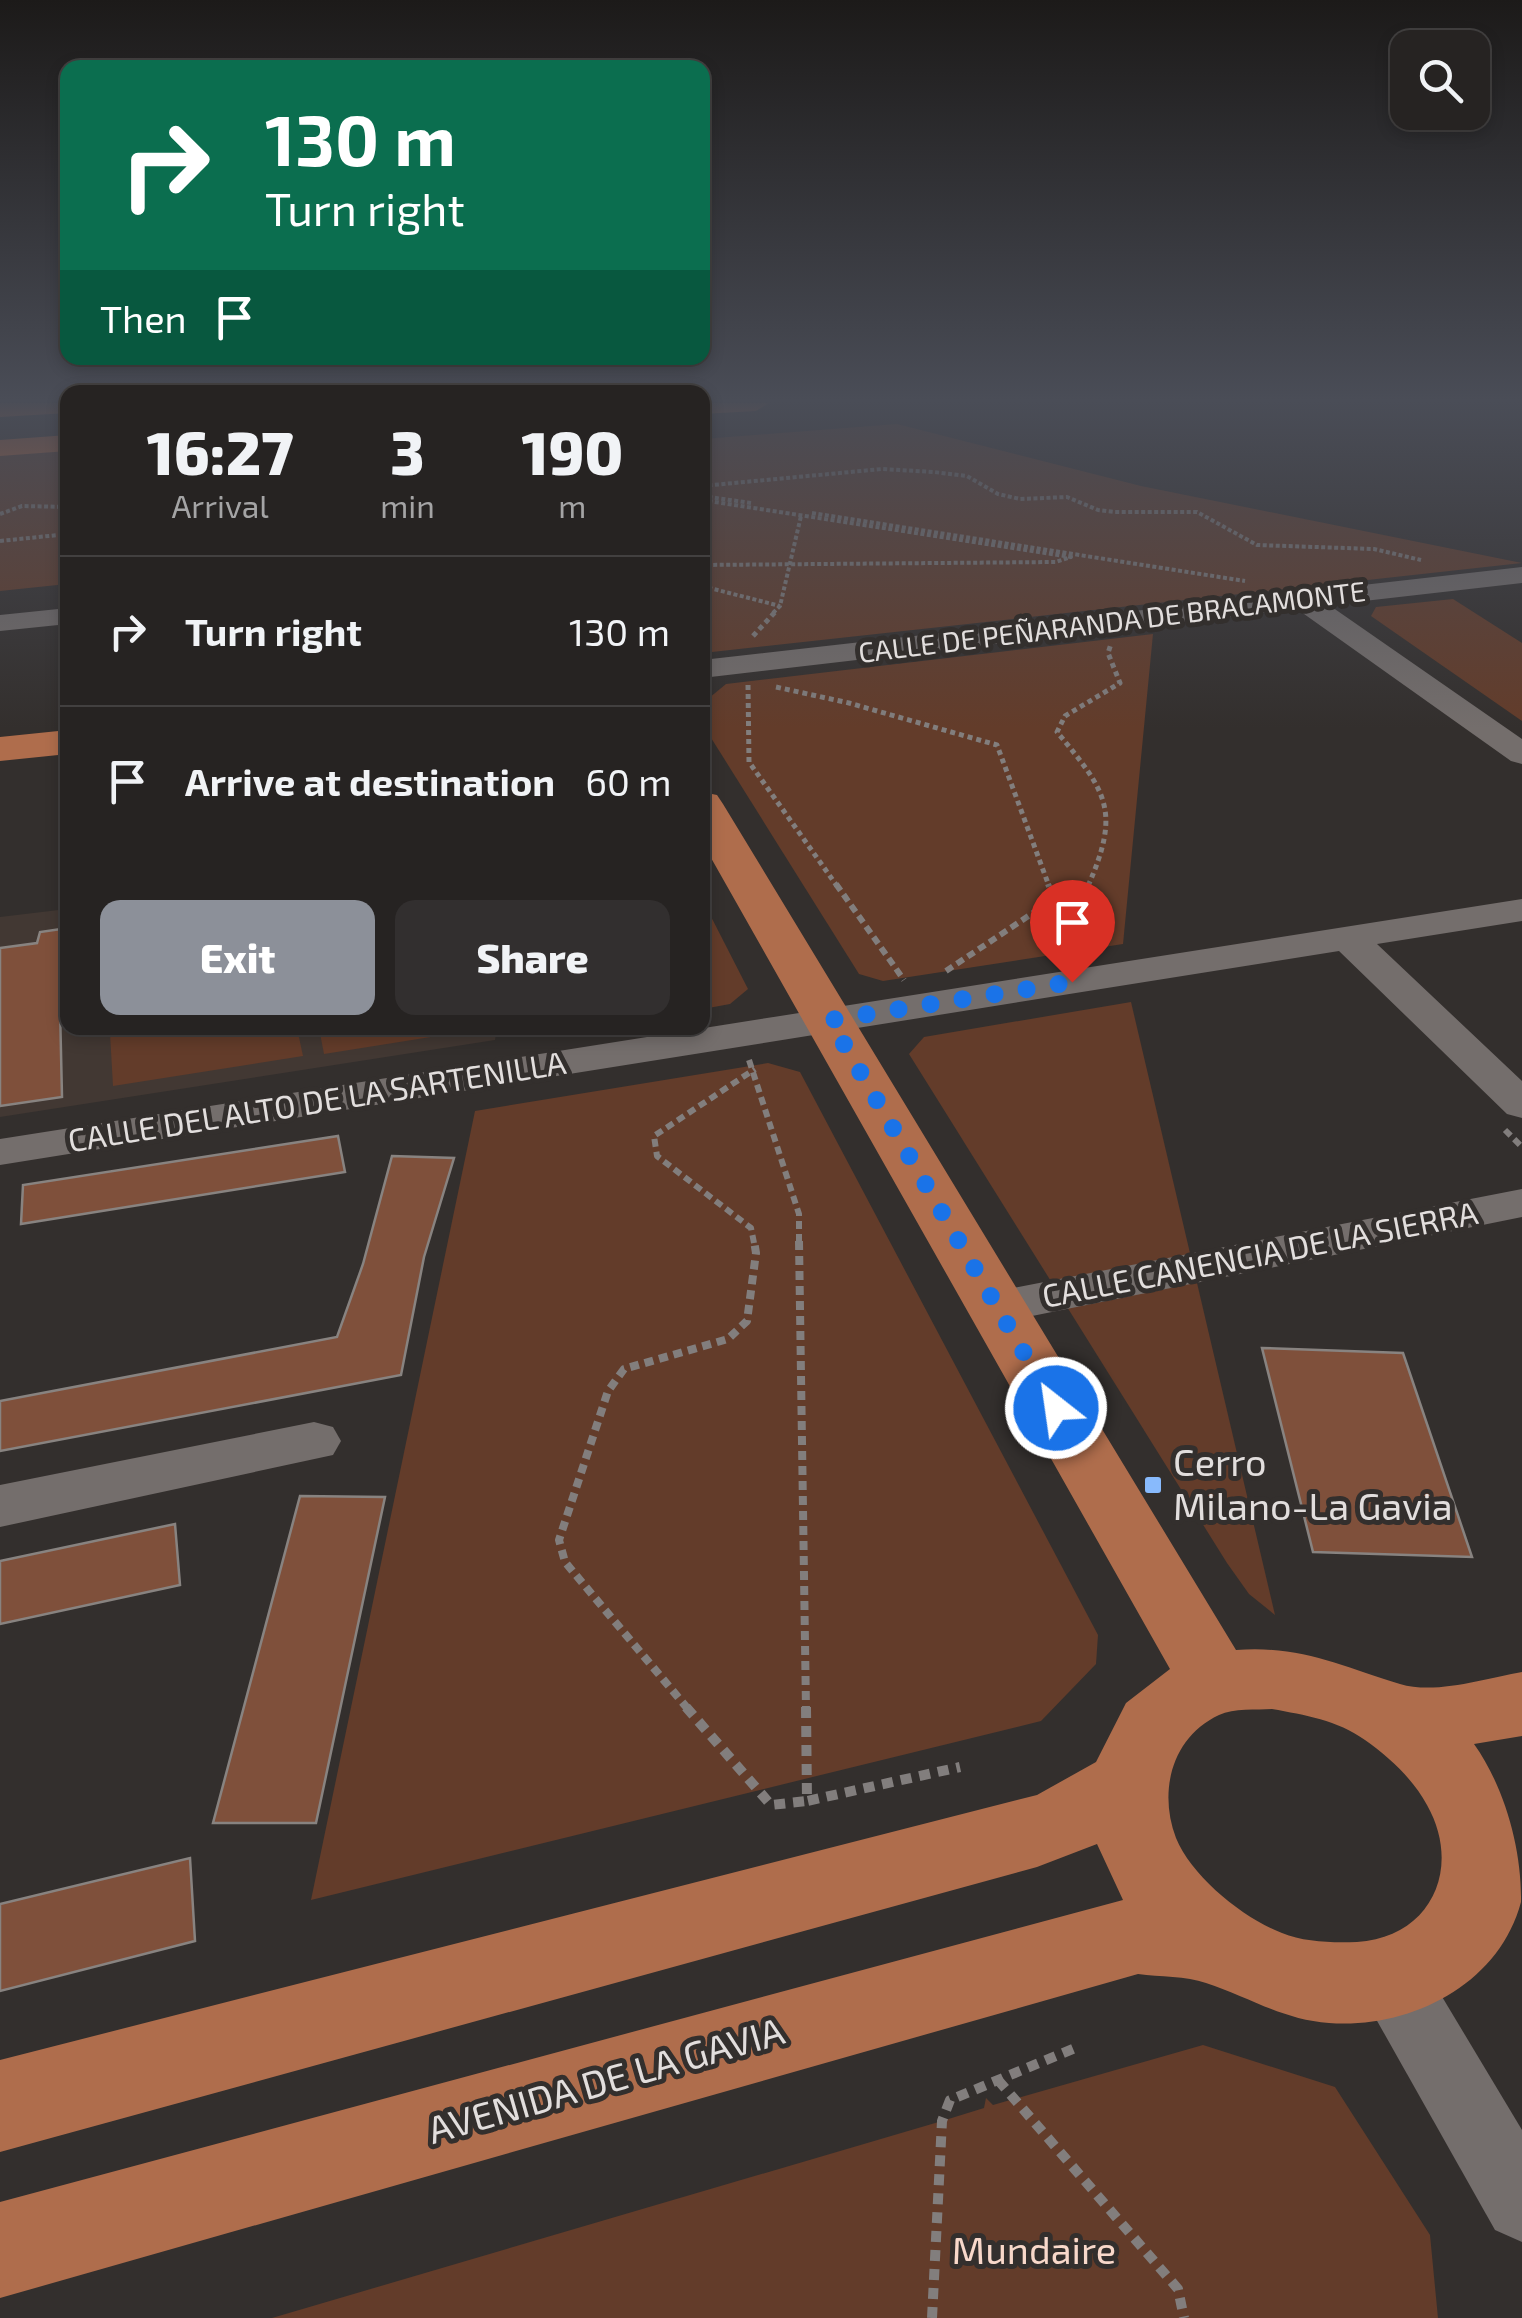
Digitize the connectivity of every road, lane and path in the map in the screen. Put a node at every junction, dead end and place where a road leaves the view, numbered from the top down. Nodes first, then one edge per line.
1 (789, 511) edge
2 (1107, 511) edge
3 (801, 513) junction
4 (60, 535) edge
5 (0, 541) edge
6 (1429, 562) dead end
7 (788, 564) junction
8 (710, 566) edge
9 (1522, 575) edge
10 (1257, 583) dead end
11 (710, 588) edge
12 (1304, 601) junction
13 (780, 606) junction
14 (60, 617) edge
15 (0, 623) edge
16 (1106, 624) junction
17 (753, 636) dead end
18 (710, 668) edge
19 (60, 743) edge
20 (0, 749) edge
21 (1522, 754) edge
22 (710, 818) edge
23 (1522, 910) edge
24 (1346, 938) junction
25 (946, 971) dead end
26 (1110, 976) junction
27 (904, 980) dead end
28 (830, 1020) junction
29 (1522, 1105) edge
30 (0, 1152) edge
31 (1522, 1203) edge
32 (998, 1307) junction
33 (314, 1441) dead end
34 (0, 1506) edge
35 (1216, 1684) junction
36 (1522, 1704) edge
37 (1391, 1717) junction
38 (960, 1767) dead end
39 (1128, 1784) junction
40 (806, 1800) junction
41 (1502, 1833) edge
42 (1216, 1944) junction
43 (1392, 1979) junction
44 (1075, 2048) dead end
45 (998, 2080) junction
46 (0, 2106) edge
47 (1522, 2203) edge
48 (0, 2250) edge
49 (932, 2318) edge
50 (1184, 2318) edge

1 - 3 path
2 - 6 path
3 - 7 path
3 - 7 path
3 - 10 path
4 - 5 path
7 - 8 path
7 - 13 path
9 - 12 street, CALLE DE PEÑARANDA DE BRACAMONTE
11 - 13 path
12 - 16 street, CALLE DE PEÑARANDA DE BRACAMONTE
12 - 21 street
13 - 17 path
14 - 15 street
16 - 18 street, CALLE DE PEÑARANDA DE BRACAMONTE
16 - 26 path
19 - 20 main road
22 - 28 main road
23 - 24 street, CALLE DEL ALTO DE LA SARTENILLA
24 - 26 street, CALLE DEL ALTO DE LA SARTENILLA
24 - 29 street
25 - 27 path
26 - 28 street, CALLE DEL ALTO DE LA SARTENILLA
28 - 30 street, CALLE DEL ALTO DE LA SARTENILLA
28 - 32 main road
31 - 32 street, CALLE CANENCIA DE LA SIERRA
32 - 35 main road
33 - 34 street
35 - 37 main road
35 - 39 main road
36 - 37 main road
37 - 41 main road
38 - 40 path
39 - 42 main road
39 - 46 main road
40 - 40 path
41 - 43 main road
42 - 43 main road
42 - 48 main road, AVENIDA DE LA GAVIA
43 - 47 street
44 - 45 path
45 - 49 path
45 - 50 path

